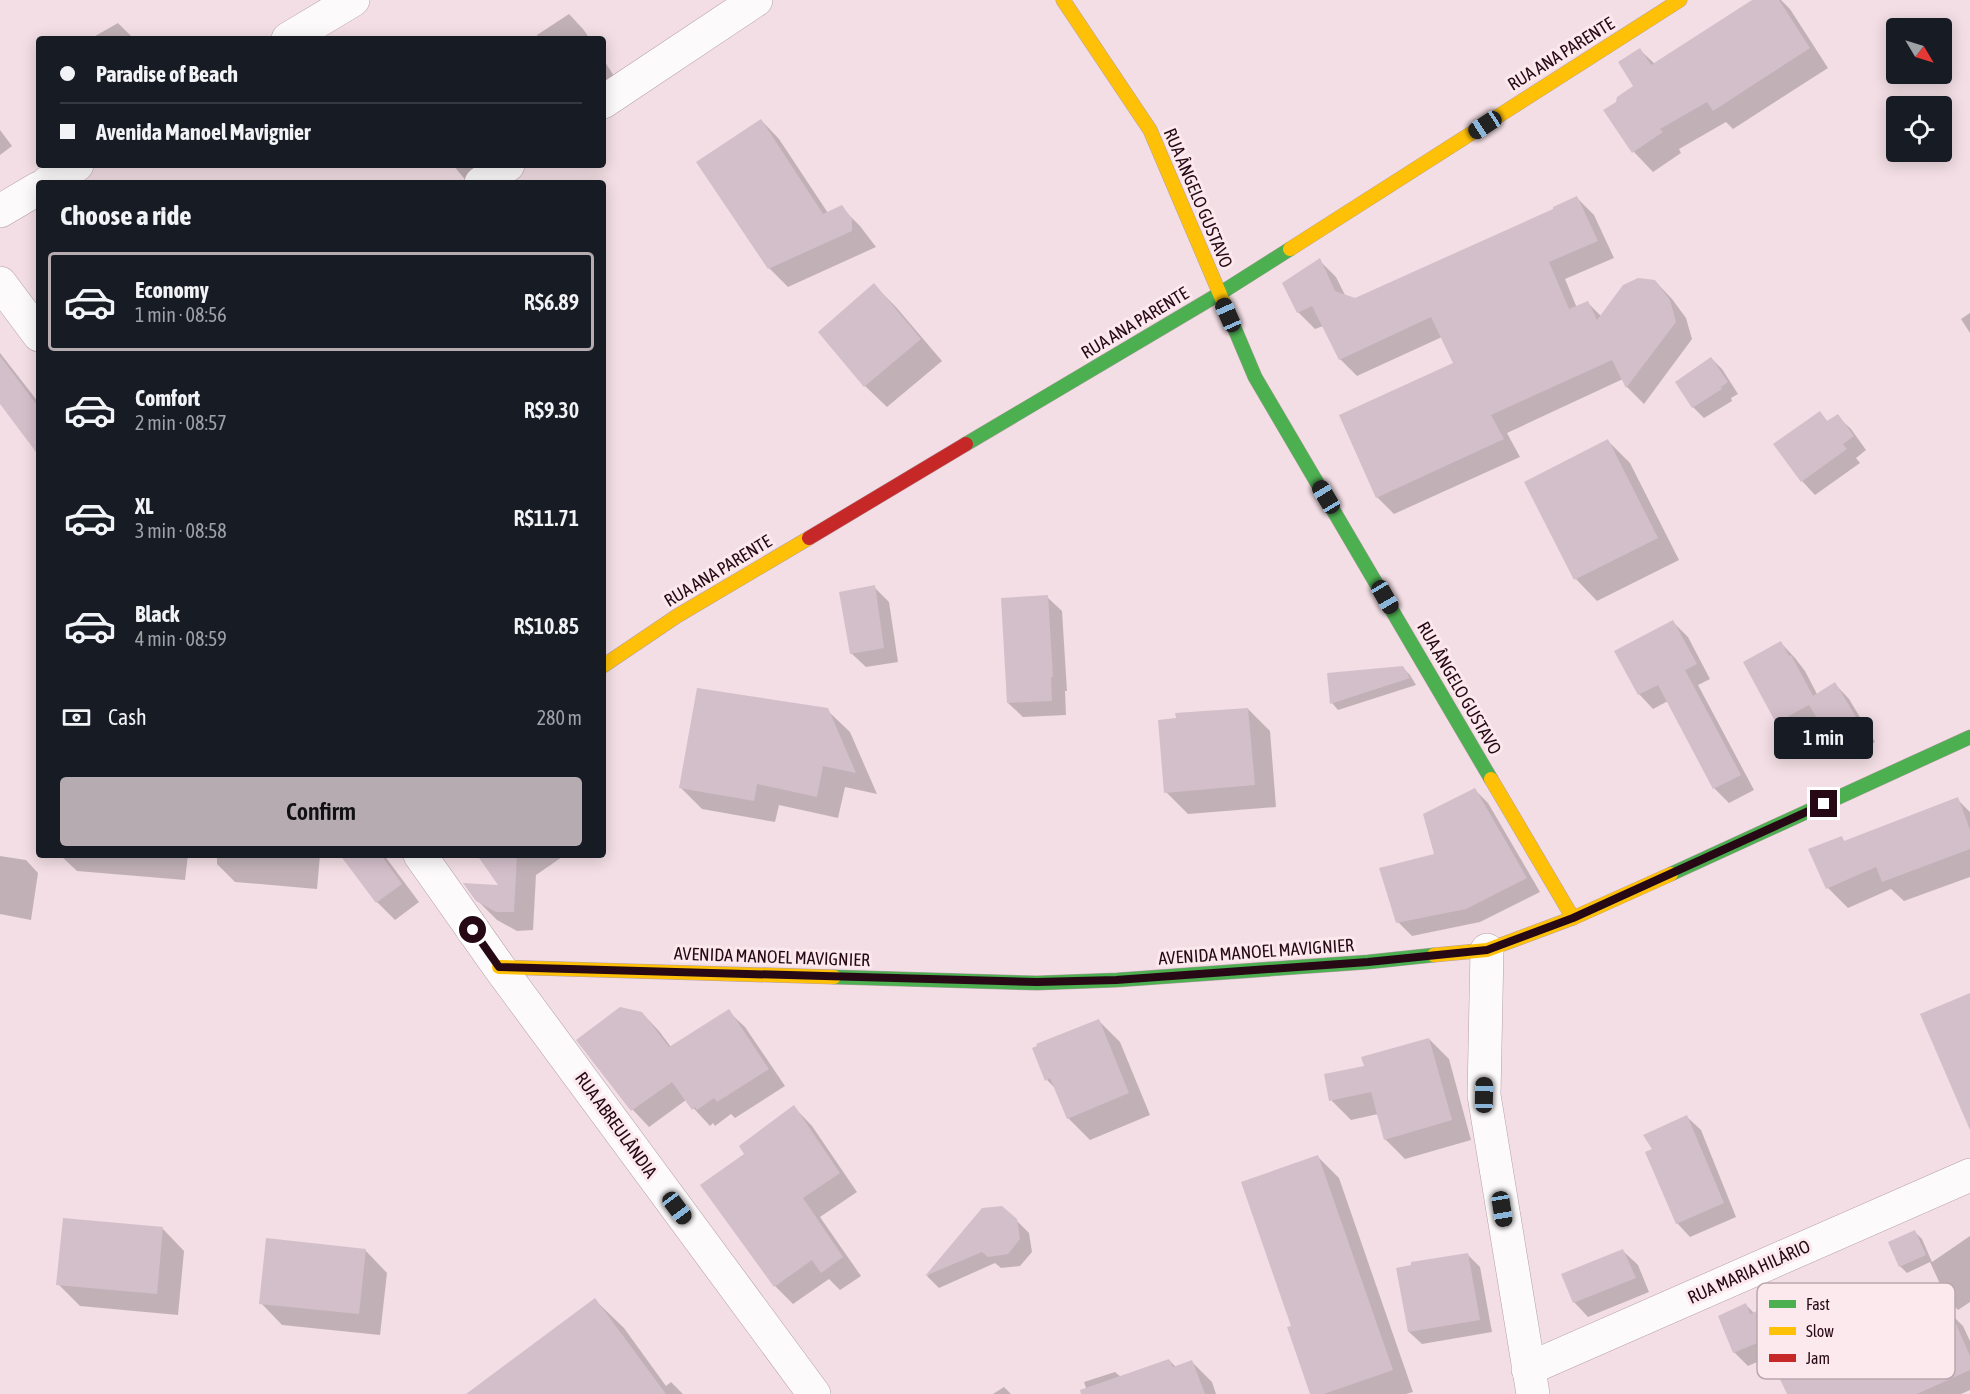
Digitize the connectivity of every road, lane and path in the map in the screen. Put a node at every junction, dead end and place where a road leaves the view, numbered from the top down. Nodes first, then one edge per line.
1 (353, 0) edge
2 (756, 0) edge
3 (1063, 0) edge
4 (1680, 0) edge
5 (293, 36) edge
6 (606, 100) edge
7 (72, 168) edge
8 (504, 168) edge
9 (52, 180) edge
10 (486, 180) edge
11 (36, 190) edge
12 (0, 211) edge
13 (0, 283) edge
14 (1219, 294) junction
15 (36, 331) edge
16 (606, 664) edge
17 (1970, 737) edge
18 (422, 858) edge
19 (1573, 918) junction
20 (1487, 950) junction
21 (499, 967) junction
22 (1970, 1175) edge
23 (1530, 1382) edge
24 (814, 1394) edge

1 - 5 street
2 - 6 street
3 - 14 street, RUA ÂNGELO GUSTAVO
4 - 14 street, RUA ANA PARENTE
7 - 9 street
8 - 10 street
11 - 12 street
13 - 15 street
14 - 16 street, RUA ANA PARENTE
14 - 19 street, RUA ÂNGELO GUSTAVO
17 - 19 street, AVENIDA MANOEL MAVIGNIER
18 - 21 street, RUA ABREULÂNDIA
19 - 20 street, AVENIDA MANOEL MAVIGNIER
20 - 21 street, AVENIDA MANOEL MAVIGNIER
20 - 23 street
21 - 24 street, RUA ABREULÂNDIA
22 - 23 street, RUA MARIA HILÁRIO

